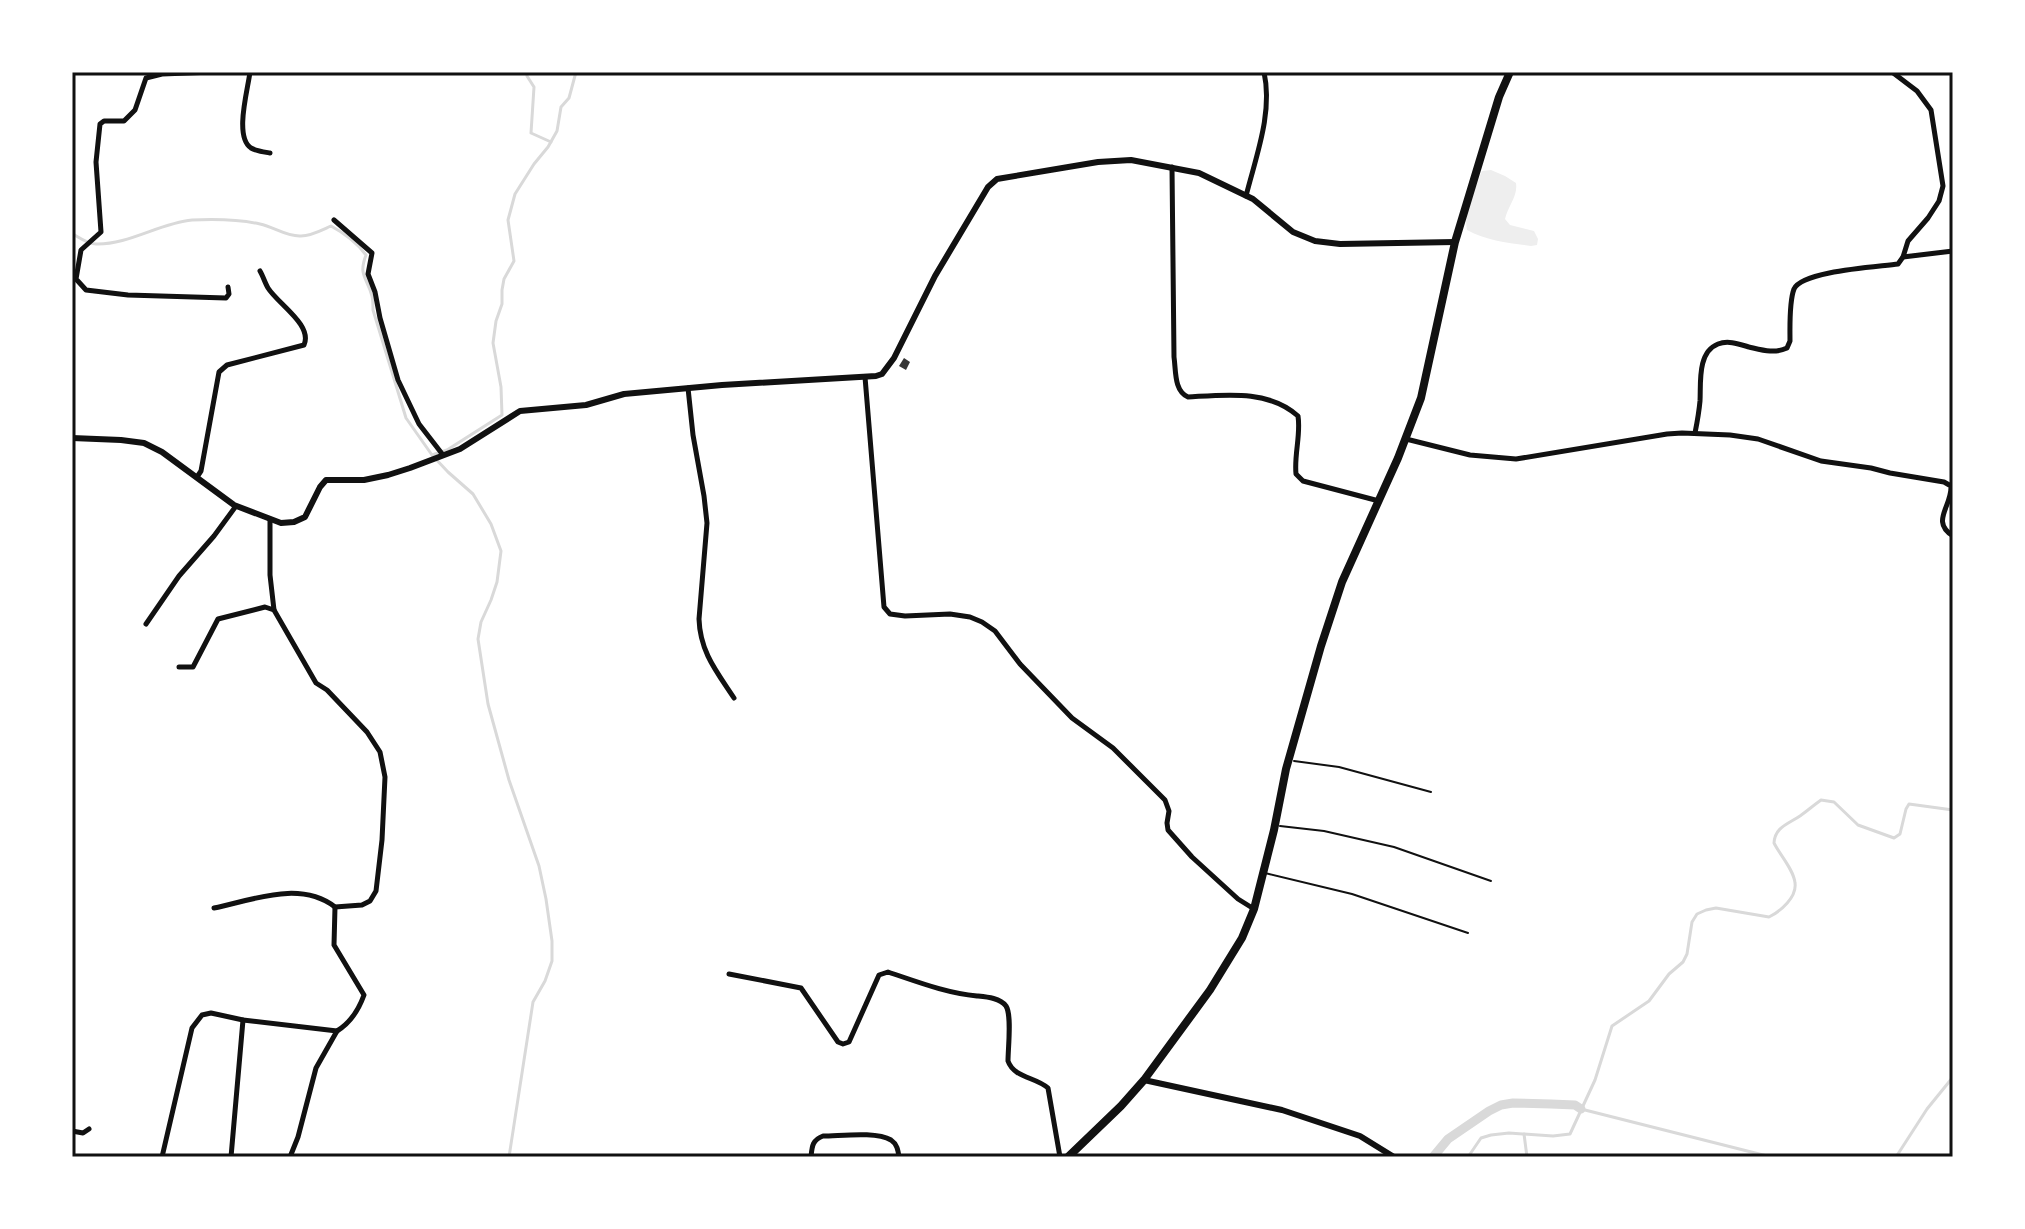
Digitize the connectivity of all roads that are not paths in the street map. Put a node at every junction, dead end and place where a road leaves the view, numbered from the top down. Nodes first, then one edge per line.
1 (213, 72) edge
2 (250, 72) edge
3 (1264, 72) edge
4 (1510, 72) edge
5 (1892, 72) edge
6 (270, 153) dead end
7 (1171, 166) junction
8 (1246, 196) junction
9 (334, 220) dead end
10 (1455, 242) junction
11 (1953, 251) edge
12 (1903, 257) junction
13 (260, 271) dead end
14 (74, 279) edge
15 (228, 287) dead end
16 (865, 377) junction
17 (688, 388) junction
18 (1695, 433) junction
19 (72, 438) edge
20 (1405, 439) junction
21 (443, 455) junction
22 (197, 477) junction
23 (1379, 501) junction
24 (236, 506) junction
25 (270, 519) junction
26 (1953, 536) edge
27 (274, 610) junction
28 (146, 624) dead end
29 (179, 667) dead end
30 (734, 698) dead end
31 (1289, 760) junction
32 (1431, 792) dead end
33 (1275, 826) junction
34 (1264, 872) junction
35 (1491, 881) dead end
36 (335, 907) junction
37 (214, 908) dead end
38 (1254, 909) junction
39 (1468, 933) dead end
40 (729, 974) dead end
41 (243, 1020) junction
42 (337, 1031) junction
43 (1144, 1080) junction
44 (89, 1129) dead end
45 (72, 1131) edge
46 (162, 1157) edge
47 (231, 1157) edge
48 (290, 1157) edge
49 (811, 1157) edge
50 (899, 1157) edge
51 (1060, 1157) edge
52 (1068, 1157) edge
53 (1394, 1157) edge

1 - 14 street
2 - 6 street
3 - 8 street
4 - 10 main road
5 - 12 street
7 - 8 street
7 - 16 street
7 - 23 street
8 - 10 street
9 - 21 street
10 - 20 main road
11 - 12 street
12 - 18 street
13 - 22 street
14 - 15 street
16 - 17 street
16 - 38 street
17 - 21 street
17 - 30 street
18 - 20 street
18 - 26 street
19 - 22 street
20 - 23 main road
21 - 25 street
22 - 24 street
23 - 31 main road
24 - 25 street
24 - 28 street
25 - 27 street
27 - 29 street
27 - 36 street
31 - 32 lane
31 - 33 main road
33 - 34 main road
33 - 35 lane
34 - 38 main road
34 - 39 lane
36 - 37 street
36 - 42 street
38 - 43 main road
40 - 51 street
41 - 42 street
41 - 46 street
41 - 47 street
42 - 48 street
43 - 52 main road
43 - 53 street
44 - 45 street
49 - 50 street

